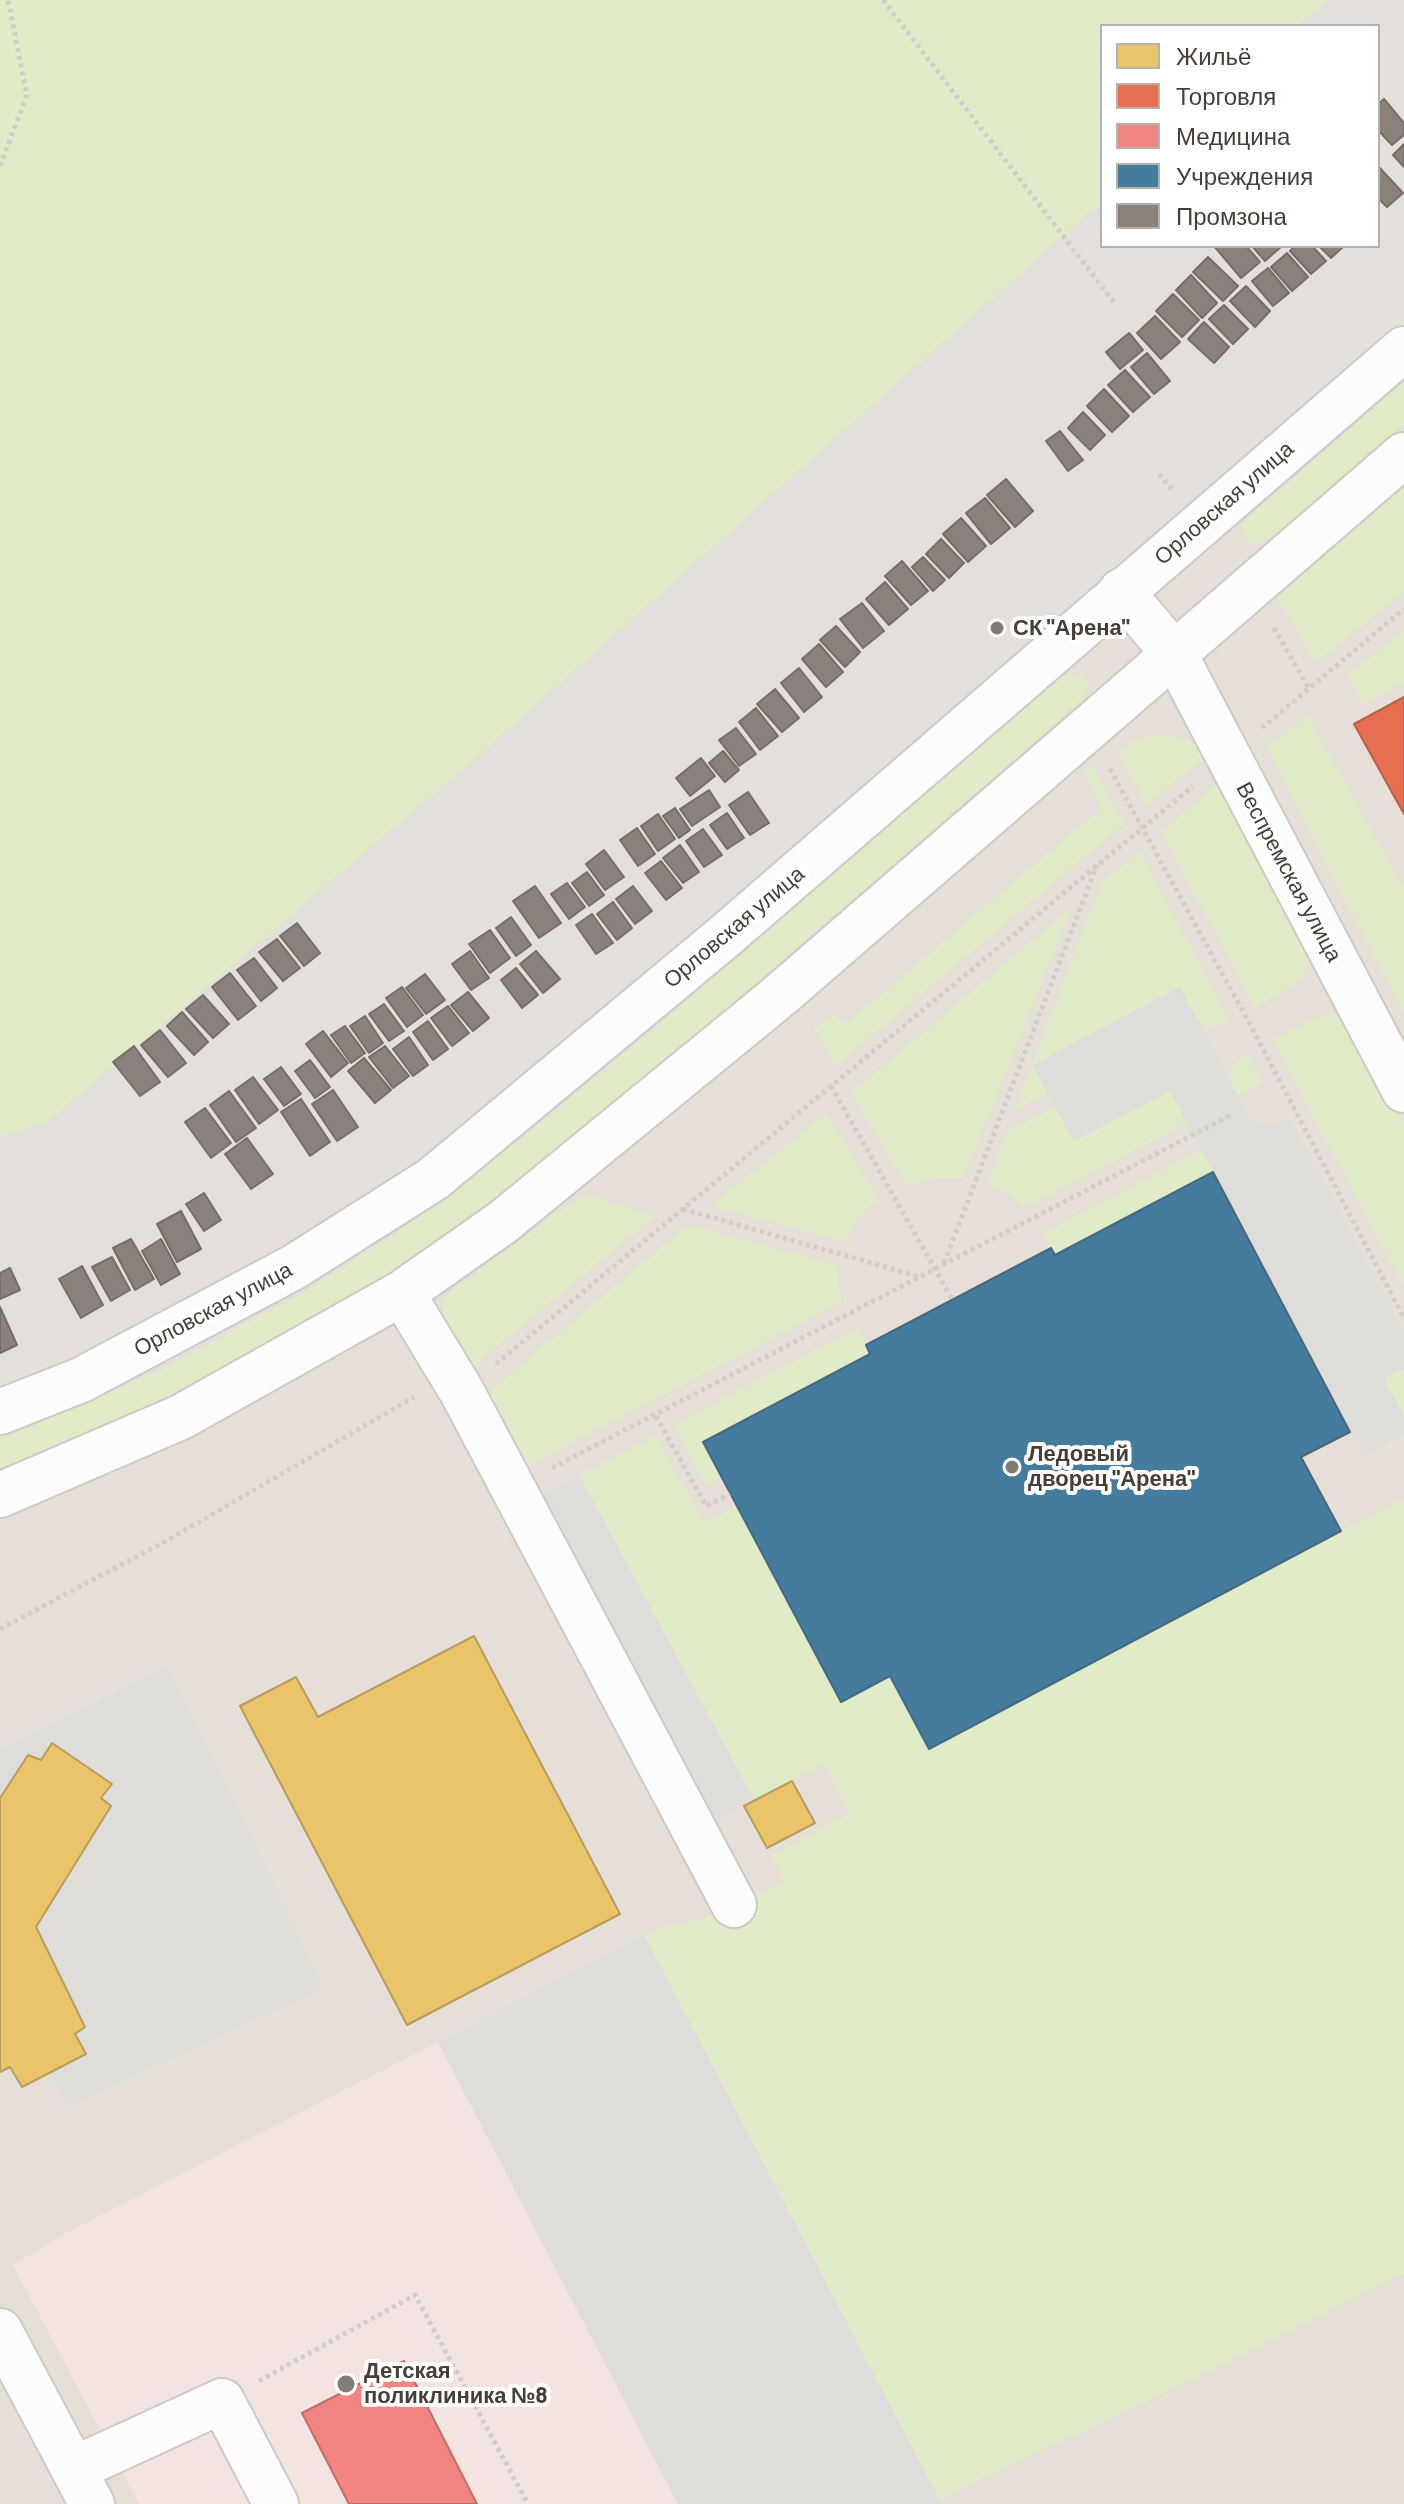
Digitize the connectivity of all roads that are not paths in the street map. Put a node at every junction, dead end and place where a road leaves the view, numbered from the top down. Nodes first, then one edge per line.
1 (1404, 349) edge
2 (1404, 455) edge
3 (1121, 591) junction
4 (1175, 655) junction
5 (1404, 1090) edge
6 (402, 1293) junction
7 (0, 1412) edge
8 (0, 1495) edge
9 (734, 1905) dead end
10 (0, 2331) edge
11 (83, 2487) edge
12 (276, 2504) edge

1 - 3 street, Орловская улица
2 - 4 street
3 - 4 street, Веспремская улица
3 - 7 street, Орловская улица
4 - 5 street, Веспремская улица
4 - 6 street
6 - 8 street
6 - 9 street
10 - 11 street
11 - 12 street

